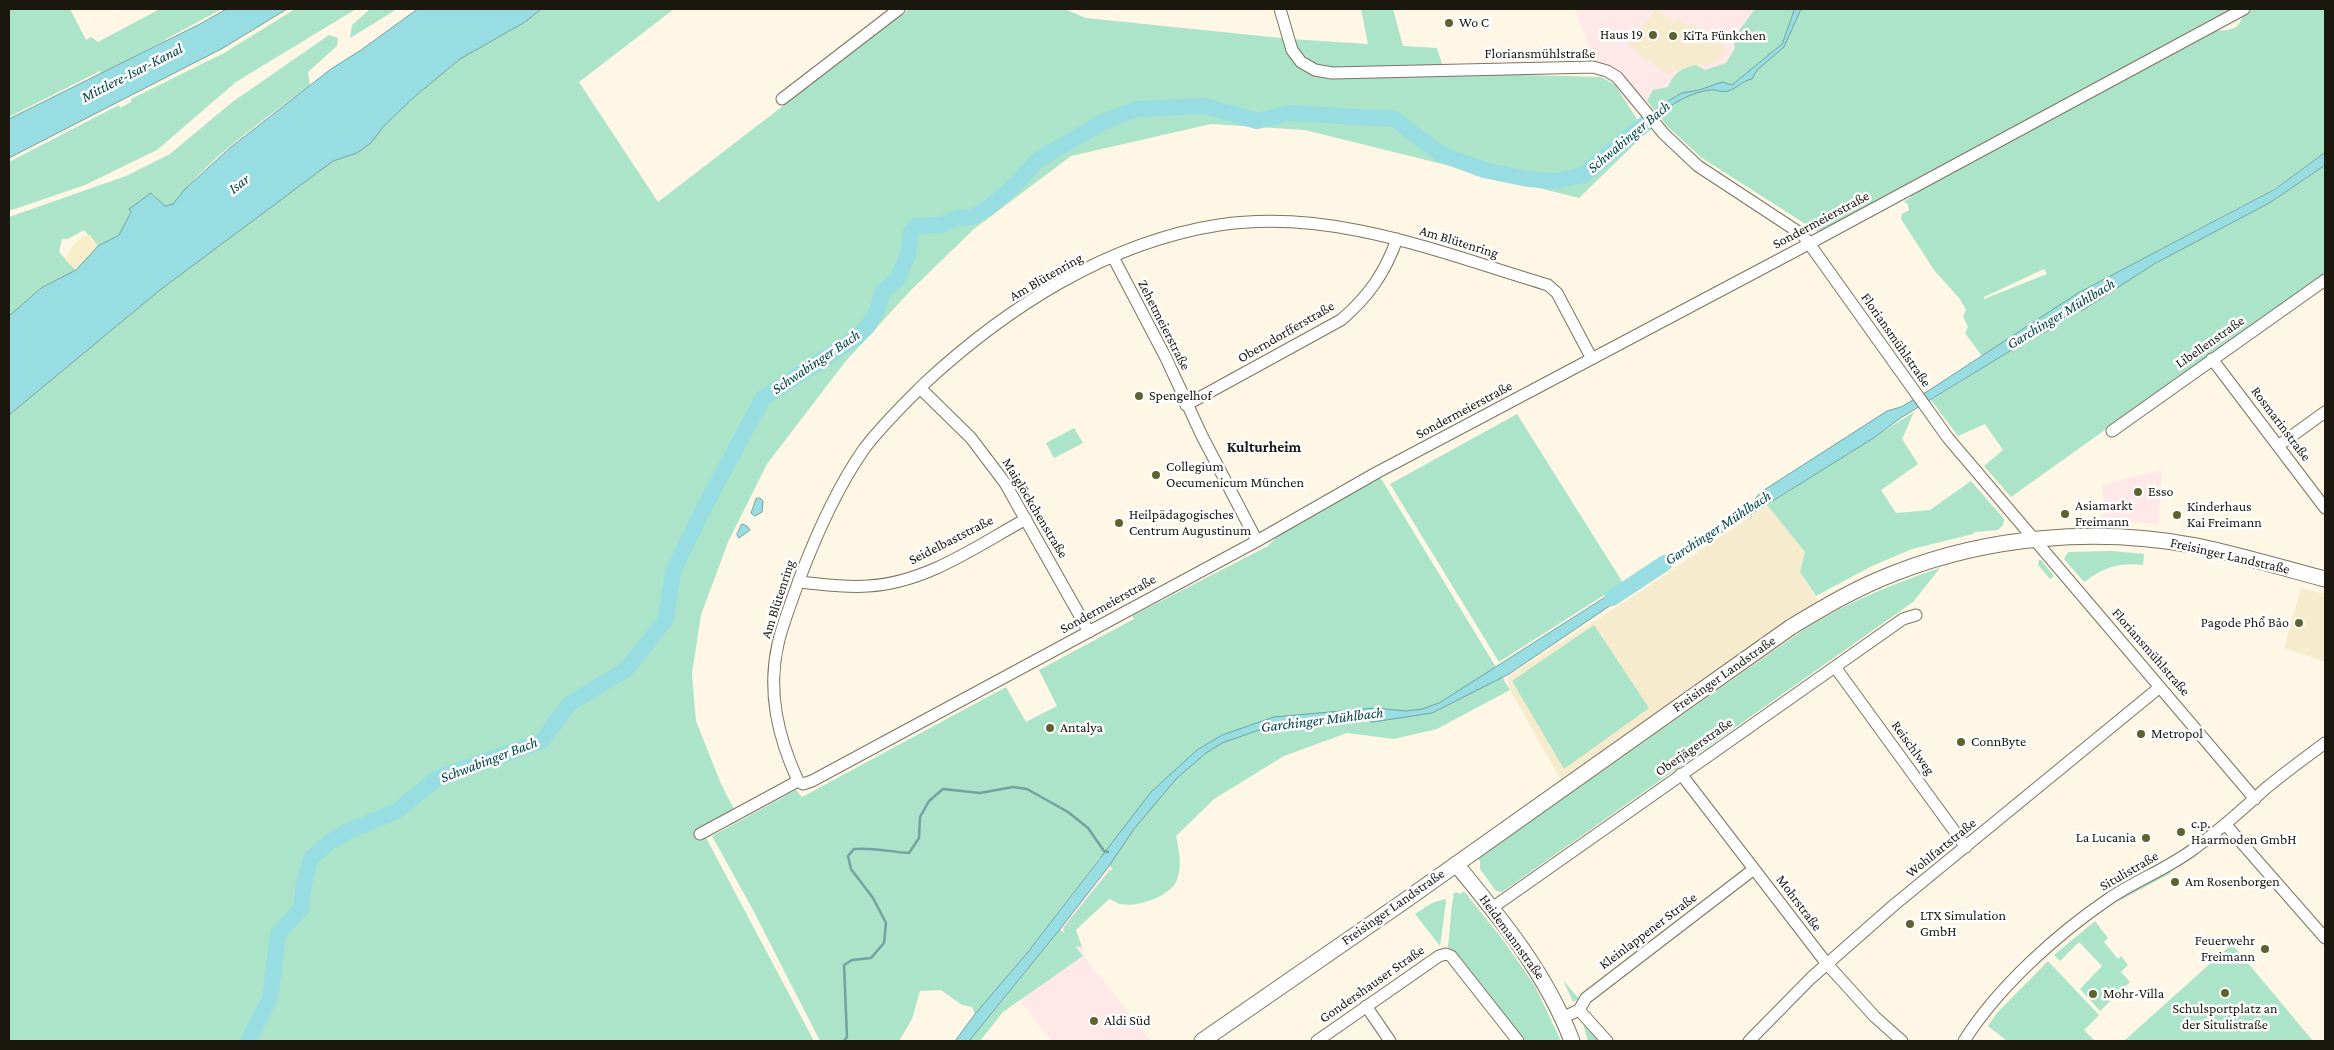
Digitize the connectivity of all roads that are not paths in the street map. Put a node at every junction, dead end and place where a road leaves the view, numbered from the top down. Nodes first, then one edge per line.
1 (899, 9) edge
2 (1280, 9) edge
3 (2244, 9) edge
4 (782, 99) dead end
5 (1396, 239) junction
6 (1810, 243) junction
7 (1113, 257) junction
8 (2325, 280) edge
9 (1592, 358) junction
10 (2212, 359) junction
11 (920, 388) junction
12 (1186, 405) junction
13 (2325, 412) edge
14 (2112, 430) dead end
15 (2278, 446) junction
16 (2325, 508) edge
17 (1026, 519) junction
18 (1257, 540) junction
19 (2034, 540) junction
20 (2325, 579) edge
21 (799, 582) junction
22 (1916, 615) dead end
23 (1089, 632) junction
24 (1835, 667) junction
25 (2160, 686) junction
26 (2325, 743) edge
27 (1681, 774) junction
28 (798, 781) junction
29 (2255, 799) junction
30 (2226, 825) junction
31 (700, 834) dead end
32 (1966, 847) junction
33 (1456, 864) junction
34 (1754, 869) junction
35 (1492, 908) junction
36 (2323, 935) edge
37 (1826, 964) junction
38 (1366, 1006) junction
39 (1579, 1010) junction
40 (1562, 1018) junction
41 (1202, 1041) edge
42 (1317, 1041) edge
43 (1390, 1041) edge
44 (1518, 1041) edge
45 (1572, 1041) edge
46 (1607, 1041) edge
47 (1749, 1041) edge
48 (1902, 1041) edge
49 (1964, 1041) edge

1 - 4 street
2 - 6 street, Floriansmühlstraße
3 - 6 street, Sondermeierstraße
5 - 7 street, Am Blütenring
5 - 9 street, Am Blütenring
5 - 12 street, Oberndorfferstraße
6 - 9 street, Sondermeierstraße
6 - 19 street, Floriansmühlstraße
7 - 11 street, Am Blütenring
7 - 12 street, Zehetmeierstraße
8 - 10 street, Libellenstraße
9 - 18 street, Sondermeierstraße
10 - 14 street, Libellenstraße
10 - 15 street, Rosmarinstraße
11 - 17 street, Maiglöckchenstraße
11 - 21 street, Am Blütenring
12 - 18 street, Zehetmeierstraße
13 - 15 street
15 - 16 street, Rosmarinstraße
17 - 21 street, Seidelbaststraße
17 - 23 street, Maiglöckchenstraße
18 - 23 street, Sondermeierstraße
19 - 20 main road, Freisinger Landstraße
19 - 25 street, Floriansmühlstraße
19 - 33 main road, Freisinger Landstraße
21 - 28 street, Am Blütenring
22 - 24 street, Oberjägerstraße
23 - 28 street, Sondermeierstraße
24 - 27 street, Oberjägerstraße
24 - 32 street, Reischlweg
25 - 29 street, Floriansmühlstraße
25 - 32 street, Wohlfartstraße
26 - 29 street, Situlistraße
27 - 34 street, Mohrstraße
27 - 35 street, Oberjägerstraße
28 - 31 street, Sondermeierstraße
29 - 30 street, Situlistraße
30 - 36 street
30 - 49 street, Situlistraße
32 - 37 street, Wohlfartstraße
33 - 35 main road, Heidemannstraße
33 - 41 main road, Freisinger Landstraße
34 - 37 street, Mohrstraße
34 - 39 street, Kleinlappener Straße
35 - 40 main road, Heidemannstraße
37 - 47 street, Wohlfartstraße
37 - 48 street, Mohrstraße
38 - 42 street, Gondershauser Straße
38 - 43 street
38 - 44 street, Gondershauser Straße
39 - 40 street, Kleinlappener Straße
39 - 46 street
40 - 45 main road, Heidemannstraße

